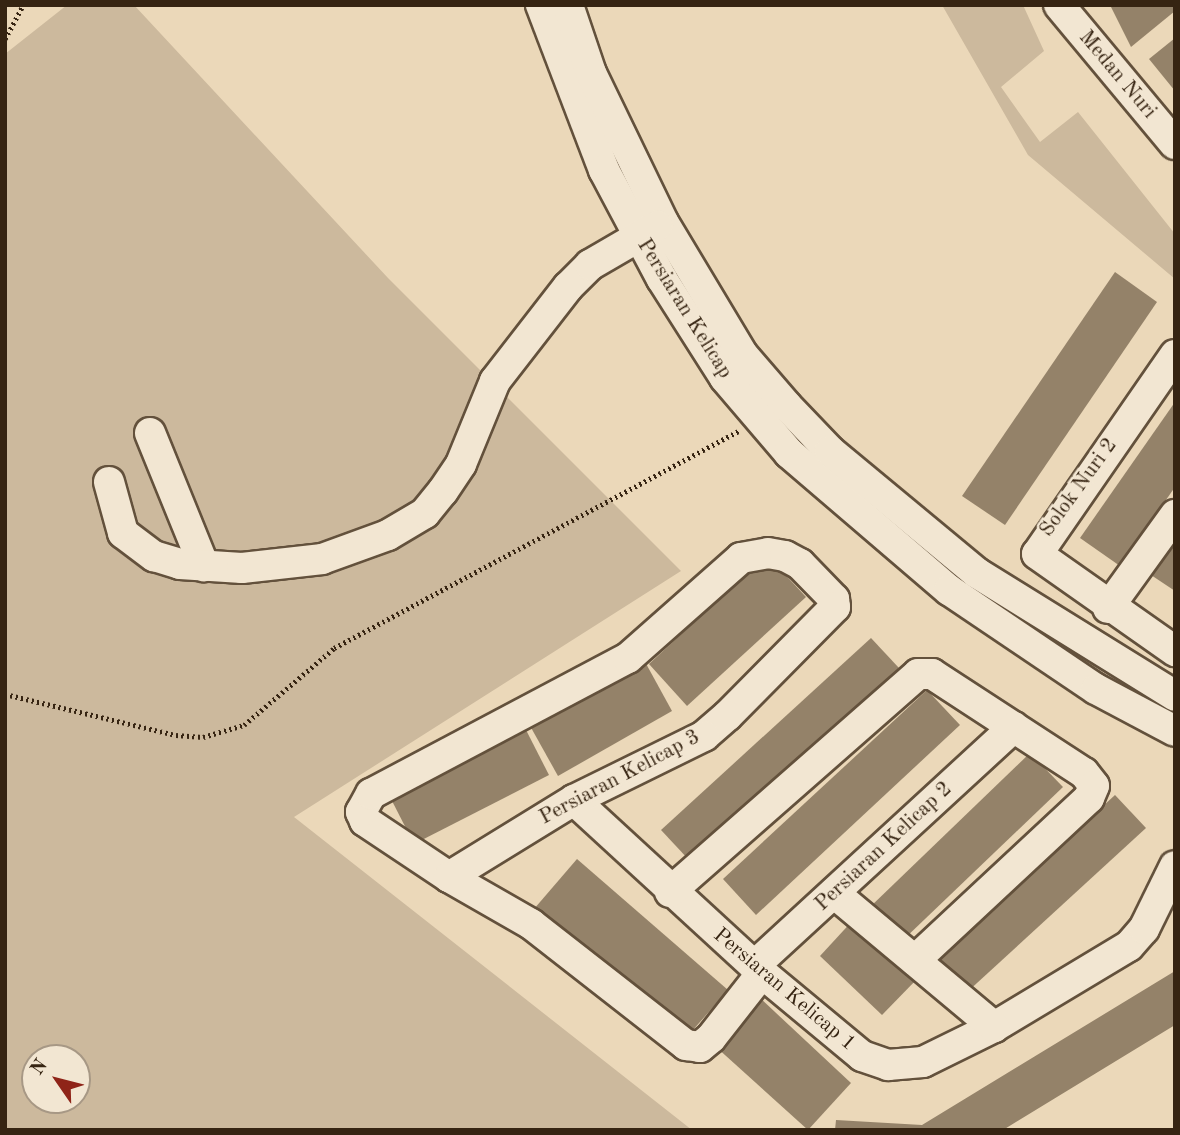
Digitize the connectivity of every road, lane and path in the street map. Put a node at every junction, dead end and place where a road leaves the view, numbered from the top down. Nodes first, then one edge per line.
1 (23, 5) edge
2 (541, 5) edge
3 (568, 5) edge
4 (1059, 5) edge
5 (5, 39) edge
6 (1175, 144) edge
7 (651, 229) junction
8 (1175, 355) edge
9 (761, 419) junction
10 (150, 433) dead end
11 (109, 482) dead end
12 (1175, 515) edge
13 (929, 533) junction
14 (909, 556) junction
15 (204, 566) junction
16 (1108, 608) junction
17 (830, 617) joint
18 (1175, 651) edge
19 (5, 694) edge
20 (1175, 696) edge
21 (1014, 727) junction
22 (1175, 731) edge
23 (574, 800) junction
24 (1175, 866) edge
25 (454, 871) junction
26 (670, 892) junction
27 (834, 892) junction
28 (915, 960) junction
29 (758, 970) junction
30 (994, 1027) junction

1 - 5 path
2 - 7 street, Persiaran Kelicap
3 - 7 street, Persiaran Kelicap
4 - 6 street, Medan Nuri
7 - 9 street, Persiaran Kelicap
7 - 13 street, Persiaran Kelicap
7 - 15 street
8 - 16 street, Solok Nuri 2
9 - 14 street, Persiaran Kelicap
9 - 19 path
10 - 15 street
11 - 15 street
12 - 16 street
13 - 14 street
13 - 20 street, Persiaran Kelicap
14 - 22 street, Persiaran Kelicap
16 - 18 street, Solok Nuri 2
17 - 23 street, Persiaran Kelicap 3
17 - 25 street, Persiaran Kelicap 2
21 - 26 street
21 - 27 street, Persiaran Kelicap 2
21 - 28 street
23 - 25 street, Persiaran Kelicap 3
23 - 26 street, Persiaran Kelicap 1
24 - 30 street, Persiaran Kelicap 1
25 - 29 street, Persiaran Kelicap 2
26 - 29 street, Persiaran Kelicap 1
27 - 28 street
27 - 29 street, Persiaran Kelicap 2
28 - 30 street
29 - 30 street, Persiaran Kelicap 1

